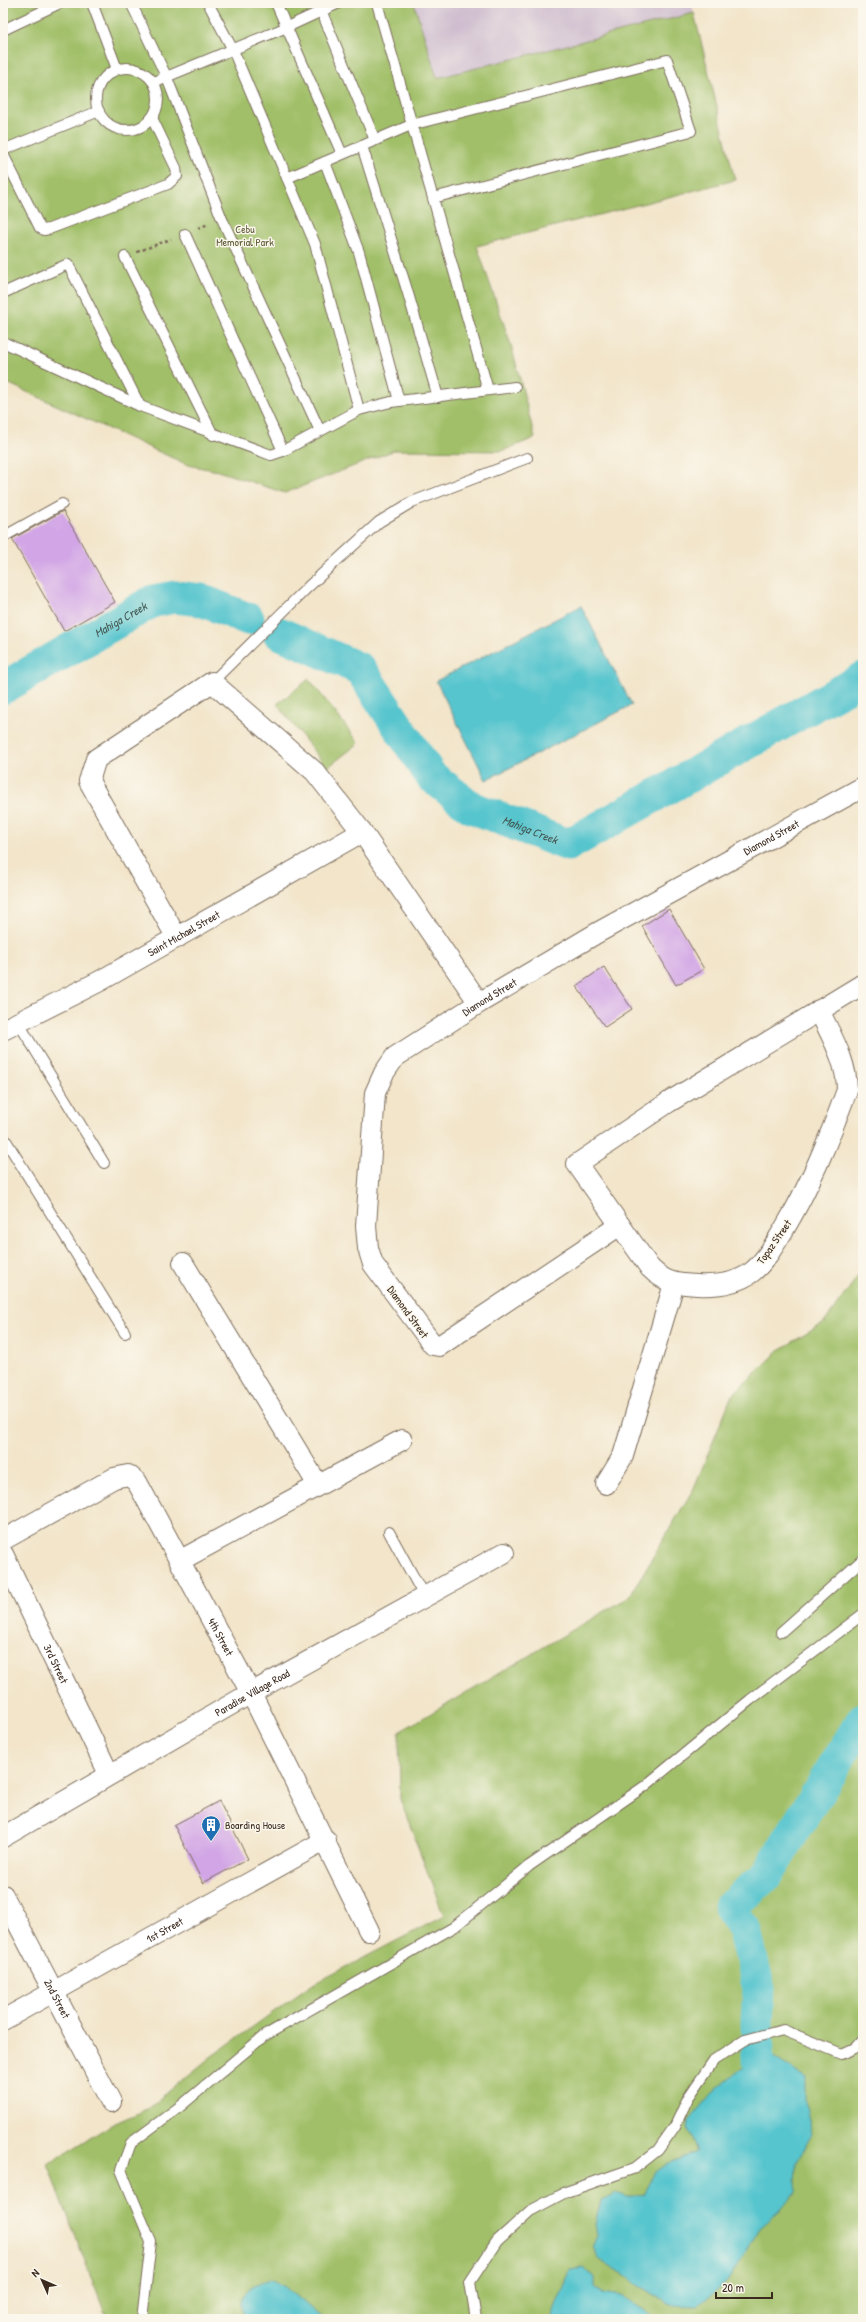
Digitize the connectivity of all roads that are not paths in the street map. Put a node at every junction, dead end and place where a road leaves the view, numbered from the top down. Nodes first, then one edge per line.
1 (60, 3) edge
2 (92, 3) edge
3 (131, 3) edge
4 (208, 3) edge
5 (276, 3) edge
6 (339, 3) edge
7 (377, 3) edge
8 (320, 7) edge
9 (287, 27) junction
10 (3, 30) edge
11 (233, 50) junction
12 (117, 69) junction
13 (167, 78) junction
14 (154, 82) junction
15 (99, 111) junction
16 (152, 118) junction
17 (411, 125) junction
18 (375, 140) junction
19 (362, 146) junction
20 (3, 150) edge
21 (3, 154) edge
22 (342, 154) junction
23 (324, 162) junction
24 (287, 178) junction
25 (433, 198) junction
26 (185, 234) dead end
27 (125, 257) dead end
28 (3, 293) edge
29 (3, 342) edge
30 (515, 387) dead end
31 (488, 390) junction
32 (438, 397) junction
33 (399, 401) junction
34 (140, 406) junction
35 (359, 410) junction
36 (320, 431) junction
37 (213, 435) junction
38 (283, 451) junction
39 (527, 458) dead end
40 (62, 504) dead end
41 (3, 537) edge
42 (212, 682) junction
43 (863, 787) edge
44 (362, 832) junction
45 (177, 938) junction
46 (863, 984) edge
47 (479, 1003) junction
48 (819, 1010) junction
49 (10, 1026) edge
50 (3, 1136) edge
51 (104, 1163) dead end
52 (620, 1225) junction
53 (183, 1263) dead end
54 (674, 1284) junction
55 (125, 1333) dead end
56 (402, 1440) dead end
57 (606, 1484) dead end
58 (318, 1485) junction
59 (389, 1532) dead end
60 (3, 1540) edge
61 (504, 1553) dead end
62 (3, 1554) edge
63 (181, 1560) junction
64 (862, 1561) edge
65 (424, 1596) junction
66 (863, 1614) edge
67 (781, 1632) dead end
68 (251, 1693) junction
69 (109, 1774) junction
70 (3, 1837) edge
71 (326, 1840) junction
72 (3, 1895) edge
73 (369, 1931) dead end
74 (55, 1993) junction
75 (3, 2020) edge
76 (863, 2039) edge
77 (110, 2102) dead end
78 (142, 2319) edge
79 (476, 2319) edge

1 - 10 lane
2 - 12 lane
3 - 13 lane
4 - 11 lane
5 - 9 lane
6 - 8 lane
7 - 17 lane
8 - 9 lane
8 - 18 lane
9 - 11 lane
9 - 22 lane
11 - 13 lane
11 - 24 lane
12 - 14 lane
12 - 15 lane
13 - 14 lane
13 - 36 lane
14 - 16 lane
15 - 16 lane
15 - 20 lane
16 - 21 lane
17 - 18 lane
17 - 25 lane
17 - 25 lane
18 - 19 lane
19 - 22 lane
19 - 32 lane
22 - 23 lane
23 - 24 lane
23 - 33 lane
24 - 35 lane
25 - 31 lane
26 - 38 lane
27 - 37 lane
28 - 34 lane
29 - 34 lane
30 - 31 lane
31 - 32 lane
32 - 33 lane
33 - 35 lane
34 - 37 lane
35 - 36 lane
36 - 38 lane
37 - 38 lane
39 - 42 lane
40 - 41 lane
42 - 44 street
42 - 45 street
43 - 47 street, Diamond Street
44 - 45 street, Saint Michael Street
44 - 47 street
45 - 49 street, Saint Michael Street
46 - 48 street
47 - 52 street, Diamond Street
48 - 52 street, Topaz Street
48 - 54 street, Topaz Street
49 - 51 lane
50 - 55 lane
52 - 54 street, Topaz Street
53 - 58 street
54 - 57 street
56 - 58 street
58 - 63 street
59 - 65 lane
60 - 63 street, 4th Street
61 - 65 street, Paradise Village Road
62 - 69 street, 3rd Street
63 - 68 street, 4th Street
64 - 67 lane
65 - 68 street, Paradise Village Road
66 - 78 lane
68 - 69 street, Paradise Village Road
68 - 71 street, 4th Street
69 - 70 street, Paradise Village Road
71 - 73 street, 4th Street
71 - 74 street, 1st Street
72 - 74 street, 2nd Street
74 - 75 street, 1st Street
74 - 77 street, 2nd Street
76 - 79 lane

